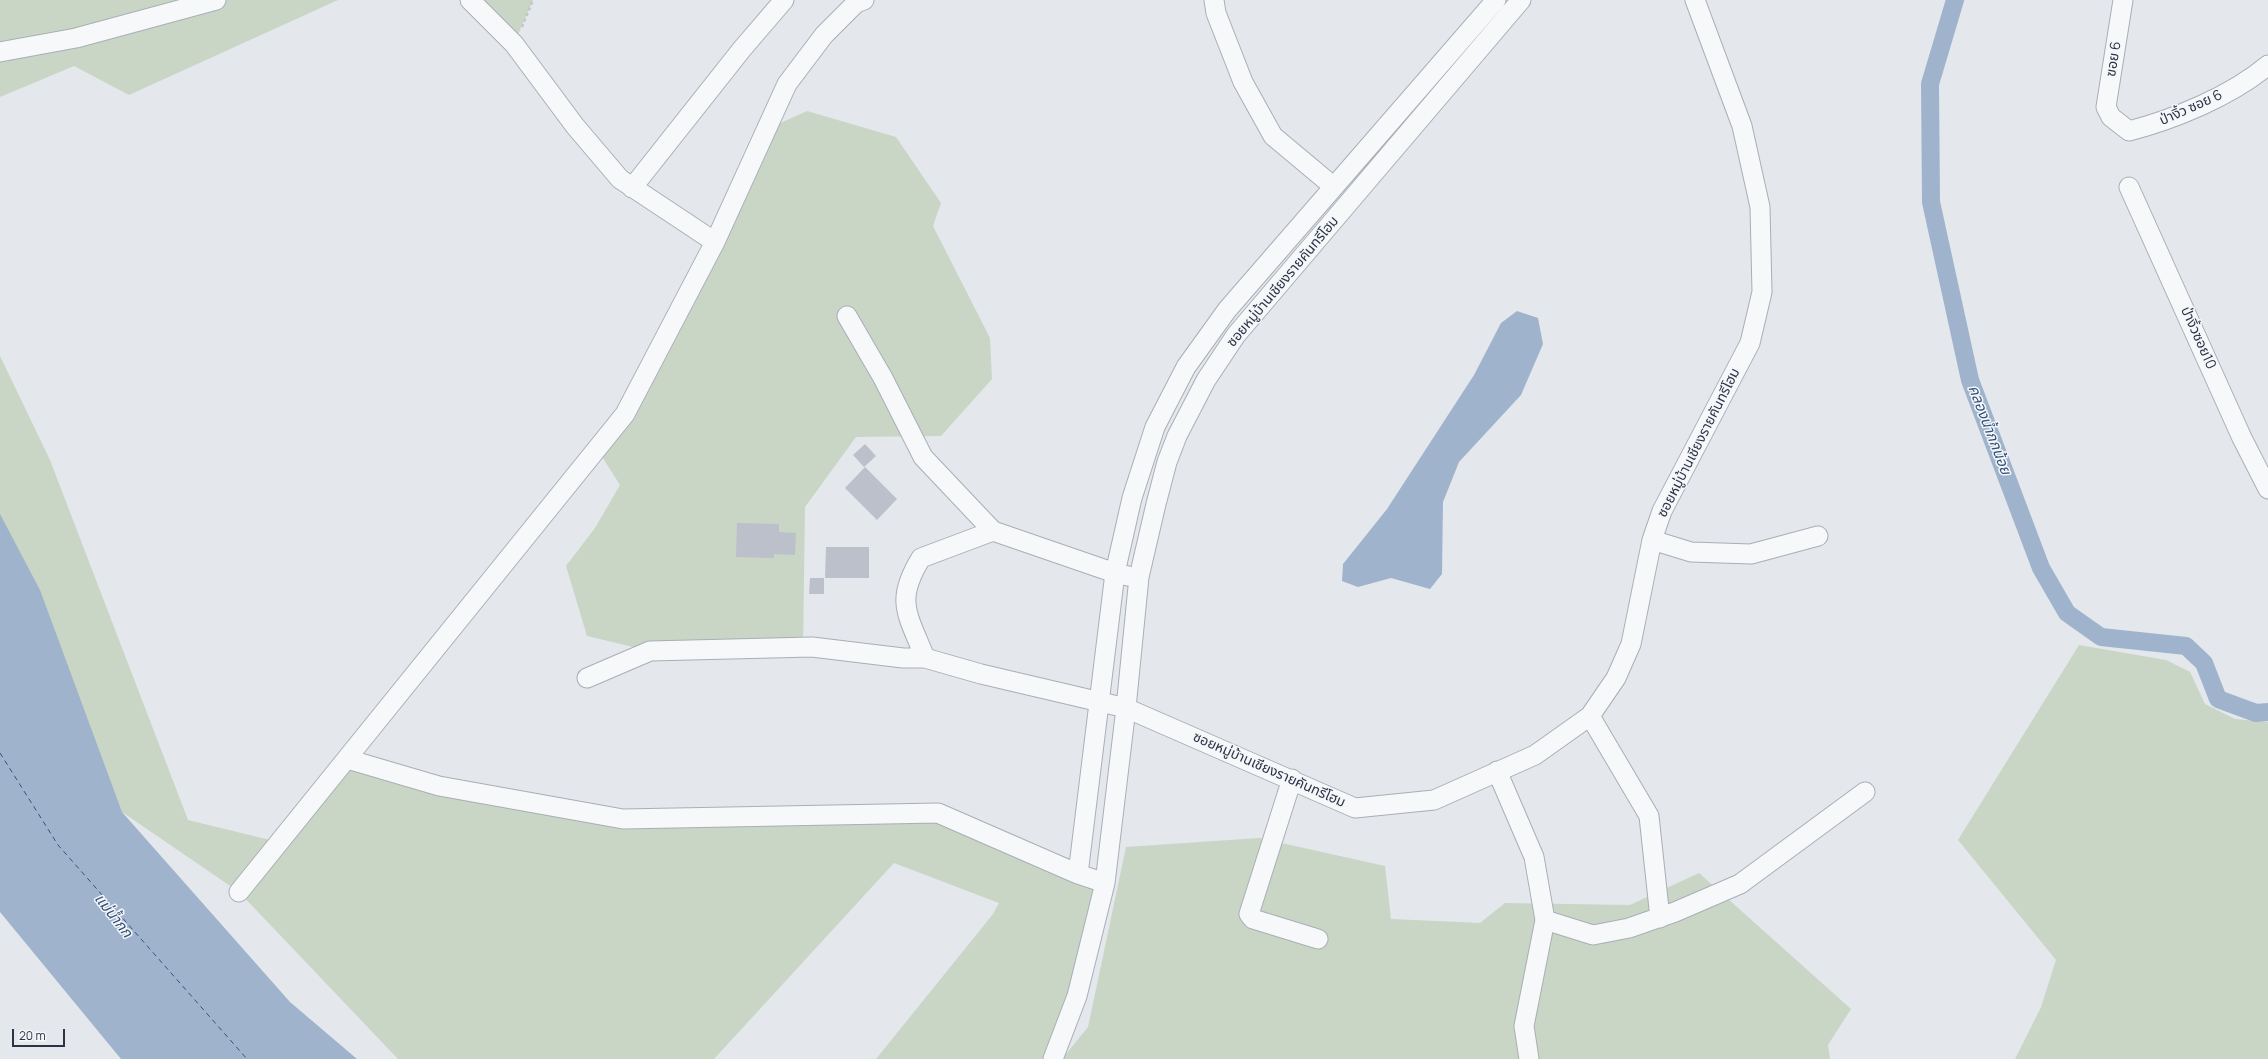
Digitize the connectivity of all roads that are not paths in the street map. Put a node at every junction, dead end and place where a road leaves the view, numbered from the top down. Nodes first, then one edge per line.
1 (216, 0) edge
2 (470, 0) edge
3 (784, 0) edge
4 (864, 0) edge
5 (1214, 0) edge
6 (1496, 0) edge
7 (1521, 0) edge
8 (1695, 0) edge
9 (2123, 0) edge
10 (1456, 47) junction
11 (0, 52) edge
12 (1470, 61) junction
13 (2268, 65) edge
14 (2111, 117) joint
15 (1334, 187) junction
16 (2129, 187) dead end
17 (632, 188) junction
18 (715, 242) junction
19 (1227, 310) junction
20 (847, 316) dead end
21 (1246, 325) junction
22 (1155, 427) junction
23 (1177, 436) junction
24 (2268, 489) edge
25 (993, 530) junction
26 (1818, 536) dead end
27 (1652, 540) junction
28 (1115, 573) junction
29 (1139, 577) junction
30 (925, 658) junction
31 (587, 678) dead end
32 (1101, 702) junction
33 (1126, 708) junction
34 (1590, 716) junction
35 (347, 759) junction
36 (1497, 771) junction
37 (1292, 780) junction
38 (1865, 792) dead end
39 (1078, 874) junction
40 (1105, 883) junction
41 (239, 892) dead end
42 (1660, 918) junction
43 (1545, 920) junction
44 (1318, 938) dead end
45 (1053, 1059) edge
46 (1529, 1059) edge

1 - 11 street
2 - 17 street
3 - 17 street
4 - 18 street
5 - 15 street
6 - 10 street
7 - 12 street, ซอยหมู่บ้านเชียงรายคันทรีโฮม
8 - 27 street, ซอยหมู่บ้านเชียงรายคันทรีโฮม
9 - 14 street, ฃอย 6
10 - 12 street
10 - 15 street
12 - 21 street, ซอยหมู่บ้านเชียงรายคันทรีโฮม
13 - 14 street, ป่างิ้ว ซอย 6
15 - 19 street
16 - 24 street, ป่างิ้วซอย10
17 - 18 street
18 - 35 street
19 - 21 street
19 - 22 street
20 - 25 street
21 - 23 street, ซอยหมู่บ้านเชียงรายคันทรีโฮม
22 - 23 street
22 - 28 street
23 - 29 street, ซอยหมู่บ้านเชียงรายคันทรีโฮม
25 - 28 street
25 - 30 street
26 - 27 street
27 - 34 street, ซอยหมู่บ้านเชียงรายคันทรีโฮม
28 - 29 street
28 - 32 street
29 - 33 street, ซอยหมู่บ้านเชียงรายคันทรีโฮม
30 - 31 street, ซอยหมู่บ้านเชียงรายคันทรีโฮม
30 - 32 street, ซอยหมู่บ้านเชียงรายคันทรีโฮม
32 - 33 street, ซอยหมู่บ้านเชียงรายคันทรีโฮม
32 - 39 street
33 - 37 street, ซอยหมู่บ้านเชียงรายคันทรีโฮม
33 - 40 street, ซอยหมู่บ้านเชียงรายคันทรีโฮม
34 - 36 street, ซอยหมู่บ้านเชียงรายคันทรีโฮม
34 - 42 street
35 - 39 street
35 - 41 street
36 - 37 street, ซอยหมู่บ้านเชียงรายคันทรีโฮม
36 - 43 street
37 - 44 street
38 - 42 street
39 - 40 street
40 - 45 street, ซอยหมู่บ้านเชียงรายคันทรีโฮม
42 - 43 street
43 - 46 street

